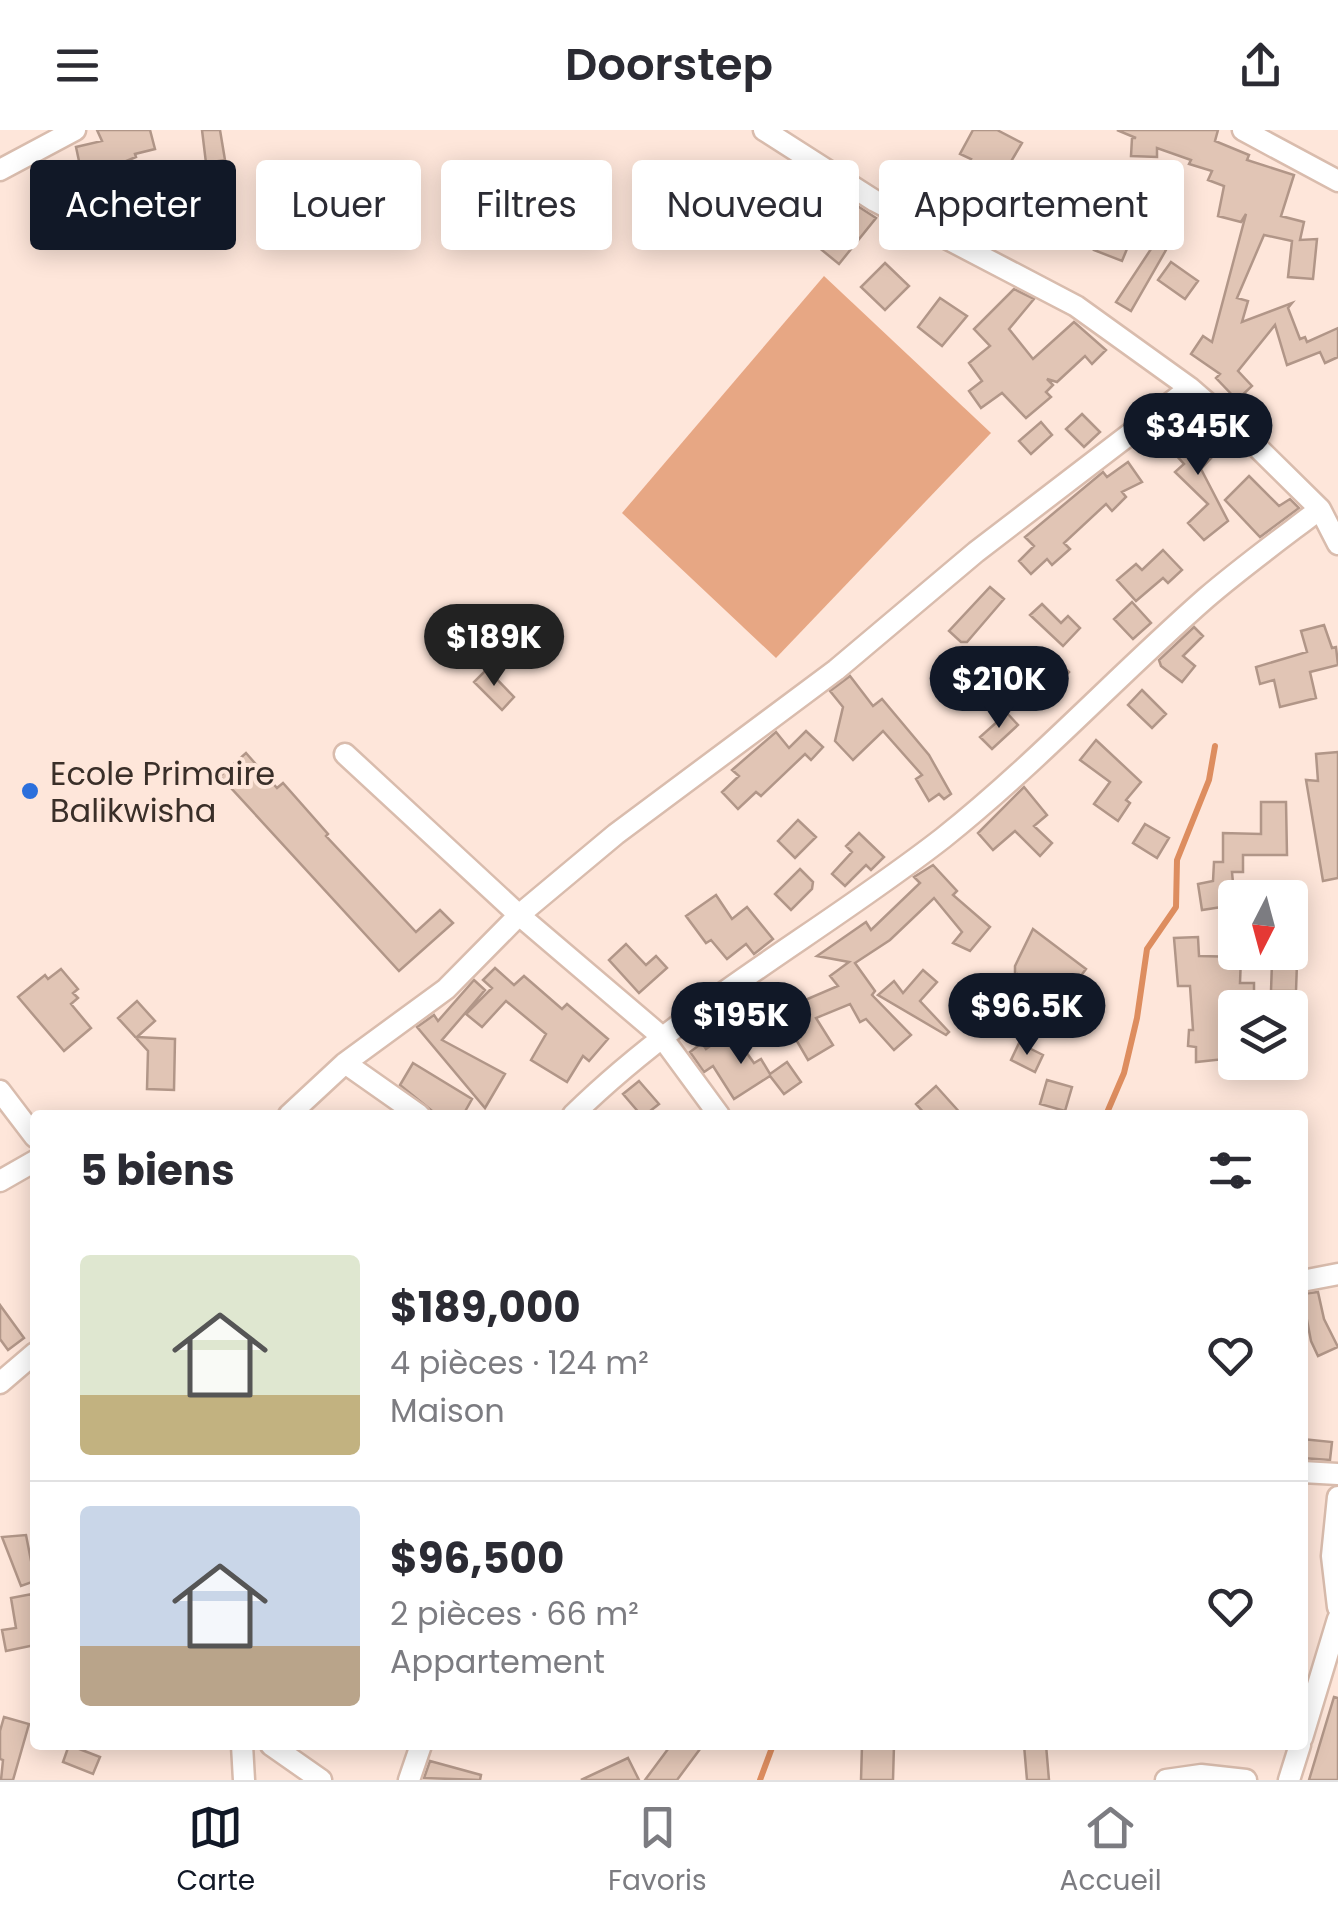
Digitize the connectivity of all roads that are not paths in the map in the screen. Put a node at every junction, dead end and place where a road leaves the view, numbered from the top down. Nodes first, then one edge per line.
1 (75, 130) edge
2 (764, 130) edge
3 (1243, 130) edge
4 (0, 170) edge
5 (1338, 181) edge
6 (1190, 388) junction
7 (1320, 509) junction
8 (1338, 544) edge
9 (344, 754) dead end
10 (519, 916) junction
11 (661, 1036) junction
12 (345, 1064) junction
13 (0, 1090) edge
14 (294, 1110) edge
15 (411, 1110) edge
16 (579, 1110) edge
17 (715, 1110) edge
18 (30, 1130) edge
19 (30, 1164) edge
20 (0, 1181) edge
21 (1338, 1274) edge
22 (1308, 1279) edge
23 (30, 1357) edge
24 (0, 1383) edge
25 (1308, 1472) edge
26 (1338, 1474) edge
27 (1338, 1497) edge
28 (1338, 1607) edge
29 (1338, 1620) edge
30 (1308, 1722) edge
31 (242, 1750) edge
32 (278, 1750) edge
33 (419, 1750) edge
34 (1299, 1750) edge
35 (244, 1780) edge
36 (321, 1780) edge
37 (409, 1780) edge
38 (1166, 1780) edge
39 (1246, 1780) edge
40 (1290, 1780) edge

1 - 4 street
2 - 6 street
3 - 5 street
6 - 7 street
6 - 10 street
7 - 8 street
7 - 11 street
9 - 10 street
10 - 11 street
10 - 12 street
11 - 16 street
11 - 17 street
12 - 14 street
12 - 15 street
13 - 18 street
19 - 20 street
21 - 22 street
23 - 24 street
25 - 26 street
27 - 28 street
29 - 30 street
31 - 35 street
32 - 36 street
33 - 37 street
34 - 40 street
38 - 39 street

